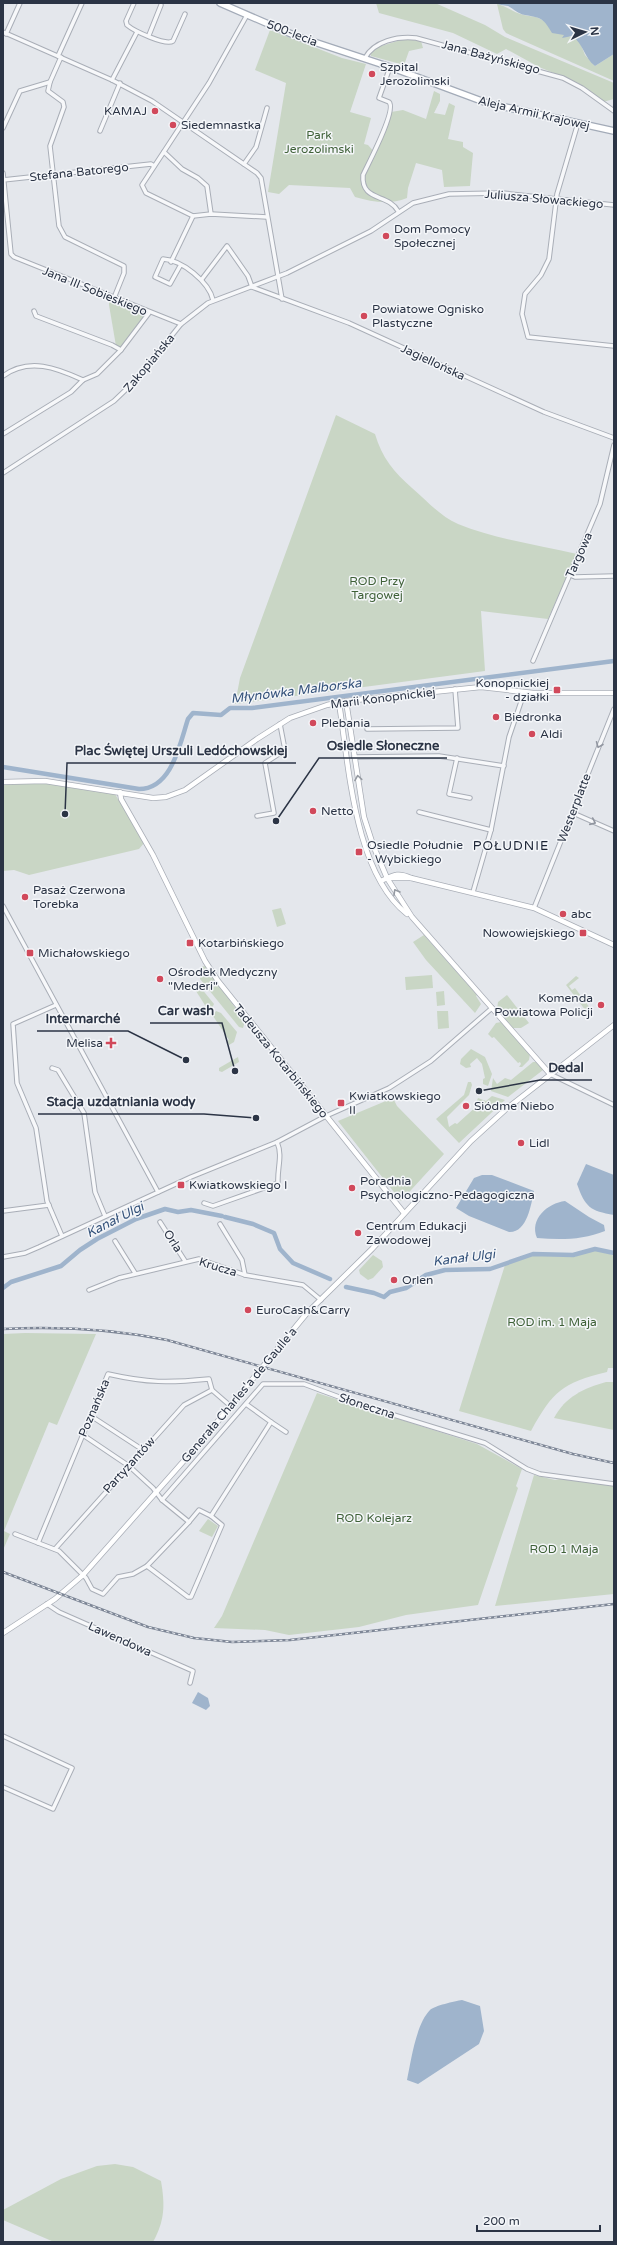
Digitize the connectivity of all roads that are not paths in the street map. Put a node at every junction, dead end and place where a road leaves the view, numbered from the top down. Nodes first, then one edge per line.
1 (20, 3) edge
2 (82, 3) edge
3 (134, 3) edge
4 (220, 3) edge
5 (161, 5) dead end
6 (185, 14) dead end
7 (247, 15) junction
8 (136, 32) junction
9 (5, 33) edge
10 (149, 35) junction
11 (60, 56) junction
12 (365, 58) junction
13 (390, 67) junction
14 (112, 80) junction
15 (50, 82) junction
16 (120, 83) junction
17 (267, 108) dead end
18 (614, 111) edge
19 (185, 122) junction
20 (578, 123) junction
21 (3, 128) edge
22 (100, 131) dead end
23 (614, 131) edge
24 (164, 152) junction
25 (244, 164) junction
26 (154, 166) junction
27 (3, 173) edge
28 (52, 174) junction
29 (3, 180) edge
30 (557, 198) junction
31 (614, 205) edge
32 (398, 211) junction
33 (211, 214) junction
34 (193, 216) junction
35 (267, 216) junction
36 (171, 262) junction
37 (180, 266) junction
38 (278, 275) junction
39 (202, 279) junction
40 (252, 287) junction
41 (114, 298) junction
42 (282, 299) junction
43 (213, 300) junction
44 (34, 311) dead end
45 (149, 313) junction
46 (181, 324) junction
47 (614, 346) edge
48 (121, 350) junction
49 (3, 376) edge
50 (83, 380) junction
51 (3, 434) edge
52 (614, 438) edge
53 (614, 445) edge
54 (3, 473) edge
55 (570, 575) junction
56 (614, 576) edge
57 (533, 661) dead end
58 (455, 689) junction
59 (524, 692) junction
60 (614, 693) edge
61 (346, 701) junction
62 (339, 703) junction
63 (614, 709) edge
64 (280, 724) junction
65 (367, 729) dead end
66 (354, 757) junction
67 (457, 758) junction
68 (504, 766) junction
69 (3, 782) edge
70 (120, 792) junction
71 (470, 798) dead end
72 (418, 812) dead end
73 (573, 813) junction
74 (258, 816) dead end
75 (491, 830) junction
76 (614, 831) edge
77 (387, 878) junction
78 (381, 881) junction
79 (473, 892) junction
80 (3, 906) edge
81 (534, 908) junction
82 (412, 917) junction
83 (614, 945) edge
84 (56, 1005) junction
85 (492, 1008) junction
86 (614, 1025) edge
87 (52, 1068) dead end
88 (550, 1074) junction
89 (614, 1105) edge
90 (326, 1116) junction
91 (277, 1142) junction
92 (158, 1192) junction
93 (204, 1203) dead end
94 (49, 1205) junction
95 (3, 1211) edge
96 (404, 1213) junction
97 (105, 1216) junction
98 (160, 1222) dead end
99 (220, 1224) dead end
100 (62, 1236) junction
101 (115, 1241) dead end
102 (3, 1257) edge
103 (185, 1261) junction
104 (135, 1273) junction
105 (245, 1275) junction
106 (89, 1290) dead end
107 (321, 1300) junction
108 (212, 1390) junction
109 (227, 1403) dead end
110 (246, 1404) junction
111 (91, 1416) junction
112 (271, 1422) junction
113 (286, 1432) dead end
114 (83, 1435) junction
115 (143, 1450) junction
116 (129, 1466) junction
117 (614, 1484) edge
118 (156, 1493) junction
119 (162, 1500) junction
120 (211, 1516) junction
121 (189, 1522) junction
122 (15, 1534) dead end
123 (38, 1543) junction
124 (55, 1549) junction
125 (147, 1566) junction
126 (83, 1575) junction
127 (47, 1604) junction
128 (3, 1633) edge
129 (190, 1683) dead end
130 (3, 1736) edge
131 (3, 1787) edge

1 - 9 street
2 - 11 street
3 - 8 street
4 - 7 main road, 500-lecia
5 - 10 street
6 - 10 street
7 - 12 main road, 500-lecia
7 - 19 street, Stefana Batorego
8 - 10 street
8 - 14 street
9 - 11 street
11 - 14 street
11 - 15 street
12 - 13 main road, Aleja Armii Krajowej
12 - 18 street, Jana Bażyńskiego
13 - 20 main road, Aleja Armii Krajowej
13 - 32 street
14 - 16 street
15 - 21 street
15 - 28 street
16 - 19 street
16 - 22 street
17 - 25 street
19 - 24 street, Stefana Batorego
19 - 25 street
20 - 23 main road, Aleja Armii Krajowej
20 - 30 street
24 - 26 street, Stefana Batorego
24 - 33 street
25 - 35 street
26 - 28 street, Stefana Batorego
26 - 34 street, Stefana Batorego
27 - 29 street
28 - 29 street, Stefana Batorego
28 - 41 street
29 - 41 street, Jana III Sobieskiego
30 - 31 street, Juliusza Słowackiego
30 - 32 street, Juliusza Słowackiego
30 - 47 street
32 - 38 street, Juliusza Słowackiego
33 - 34 street
33 - 35 street
34 - 36 street
35 - 38 street
36 - 37 street
36 - 37 street
37 - 39 street
38 - 40 street, Zakopiańska
38 - 42 street
39 - 40 street
39 - 43 street
40 - 42 street, Jagiellońska
40 - 43 street, Zakopiańska
41 - 45 street, Jana III Sobieskiego
42 - 52 street, Jagiellońska
43 - 46 street, Zakopiańska
44 - 48 street
45 - 46 street, Jana III Sobieskiego
45 - 48 street
46 - 54 street, Zakopiańska
48 - 50 street
49 - 50 street
50 - 51 street
53 - 55 street, Targowa
55 - 56 street
55 - 57 street, Targowa
58 - 59 street, Marii Konopnickiej
58 - 61 street, Marii Konopnickiej
58 - 65 street
59 - 60 street, Marii Konopnickiej
59 - 68 street
61 - 62 street, Marii Konopnickiej
61 - 66 street
62 - 64 street, Marii Konopnickiej
62 - 78 street
63 -> 73 street, Westerplatte
64 - 70 street, Marii Konopnickiej
64 - 74 street
66 - 67 street
77 -> 66 street
67 - 68 street
67 - 71 street
68 - 75 street
69 - 70 street, Marii Konopnickiej
70 - 90 street, Tadeusza Kotarbińskiego
72 - 75 street
73 -> 76 street
73 - 81 street, Westerplatte
75 - 79 street
77 - 78 street
77 - 79 street
82 -> 77 street
78 - 82 street
79 - 81 street
80 - 84 street
81 - 83 street
82 - 85 street
84 - 92 street
84 - 94 street
85 - 88 street
85 - 90 street
86 - 88 street, Generała Charles'a de Gaulle'a
87 - 97 street
88 - 89 street
88 - 96 street, Generała Charles'a de Gaulle'a
90 - 91 street
90 - 96 street, Tadeusza Kotarbińskiego
91 - 92 street
91 - 93 street
92 - 97 street
94 - 95 street
94 - 100 street
96 - 107 street, Generała Charles'a de Gaulle'a
97 - 100 street
98 - 103 street, Orla
99 - 105 street
100 - 102 street
101 - 104 street
103 - 104 street, Krucza
103 - 105 street, Krucza
104 - 106 street, Krucza
105 - 107 street, Krucza
107 - 118 street, Generała Charles'a de Gaulle'a
108 - 109 street, Poznańska
108 - 111 street, Poznańska
108 - 115 street, Partyzantów
110 - 112 street
110 - 117 street, Słoneczna
110 - 119 street, Słoneczna
111 - 114 street, Poznańska
111 - 115 street
112 - 113 street
112 - 120 street
114 - 116 street
114 - 123 street, Poznańska
115 - 116 street, Partyzantów
116 - 118 street
116 - 124 street, Partyzantów
118 - 119 street
118 - 126 street, Generała Charles'a de Gaulle'a
119 - 121 street
120 - 121 street
120 - 125 street
121 - 125 street
122 - 123 street
123 - 124 street
124 - 126 street
125 - 126 street
126 - 127 street, Generała Charles'a de Gaulle'a
127 - 128 street, Generała Charles'a de Gaulle'a
127 - 129 street, Lawendowa
130 - 131 street

